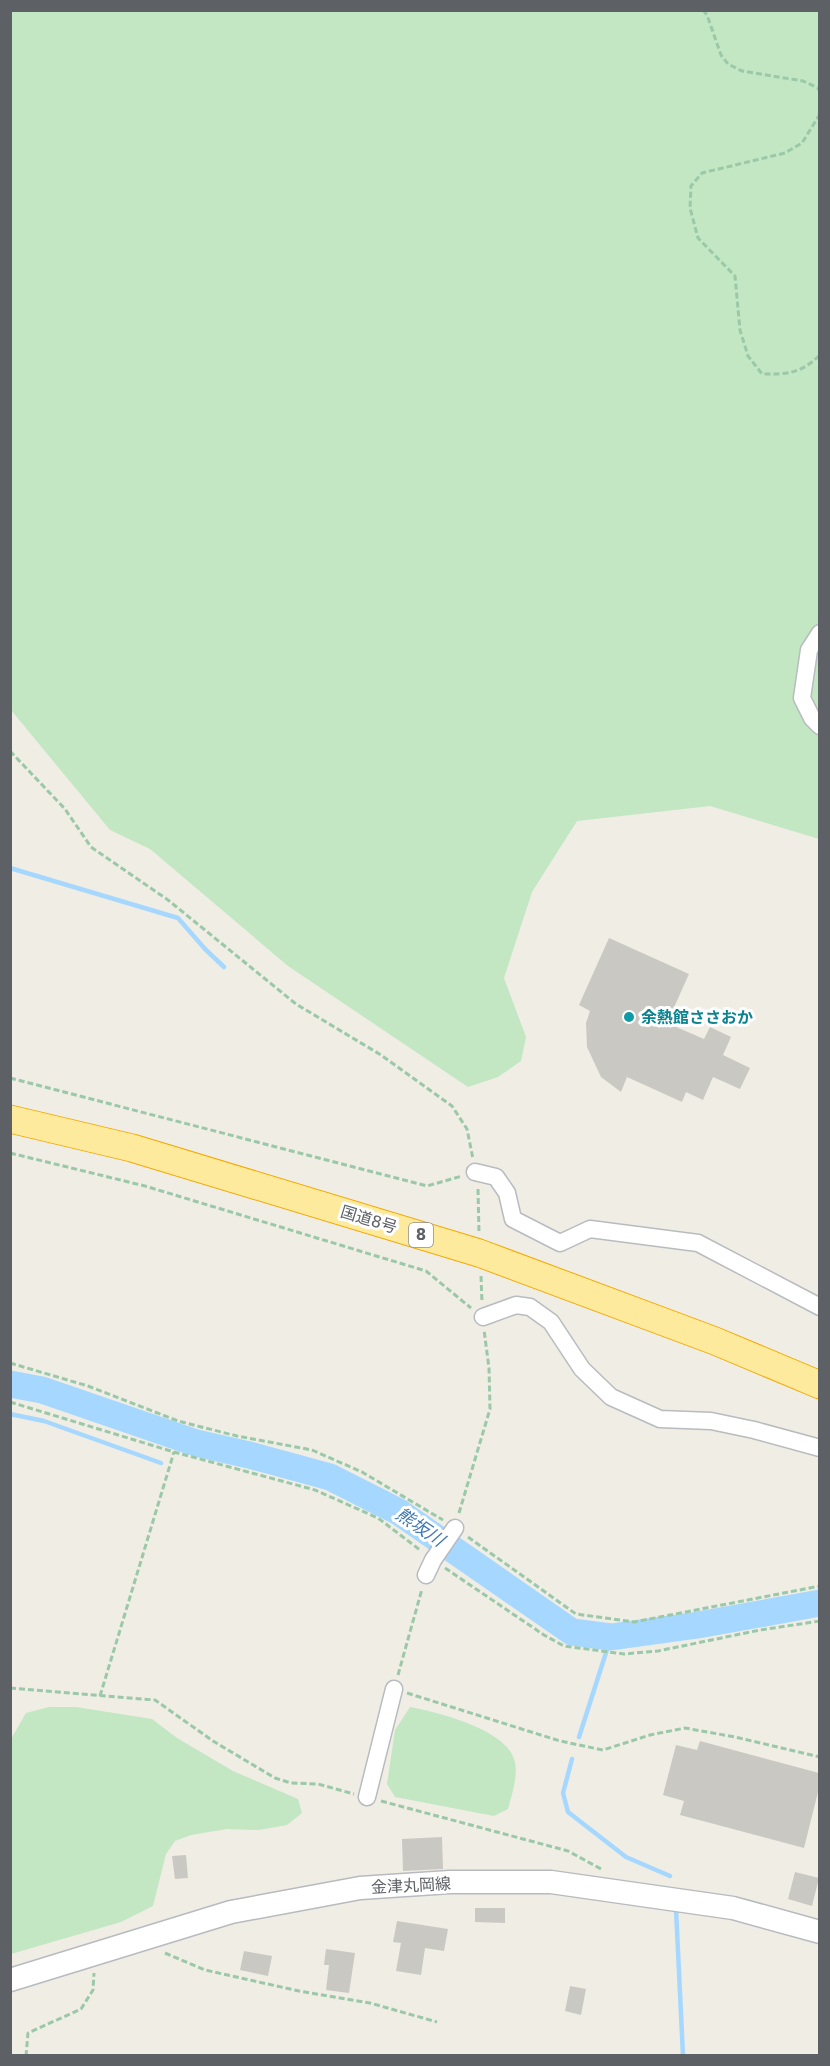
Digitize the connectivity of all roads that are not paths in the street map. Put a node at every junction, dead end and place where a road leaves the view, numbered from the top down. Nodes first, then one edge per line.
1 (819, 633) edge
2 (819, 726) edge
3 (10, 1119) edge
4 (475, 1172) road end
5 (819, 1307) edge
6 (483, 1317) road end
7 (819, 1385) edge
8 (819, 1448) edge
9 (455, 1528) road end
10 (429, 1568) road end
11 (394, 1689) road end
12 (367, 1797) road end
13 (819, 1932) edge
14 (10, 1980) edge

1 - 2 street
3 - 7 highway, 国道8号 / 8
4 - 5 street
6 - 8 street
9 - 10 street
11 - 12 street
13 - 14 main road, 金津丸岡線

